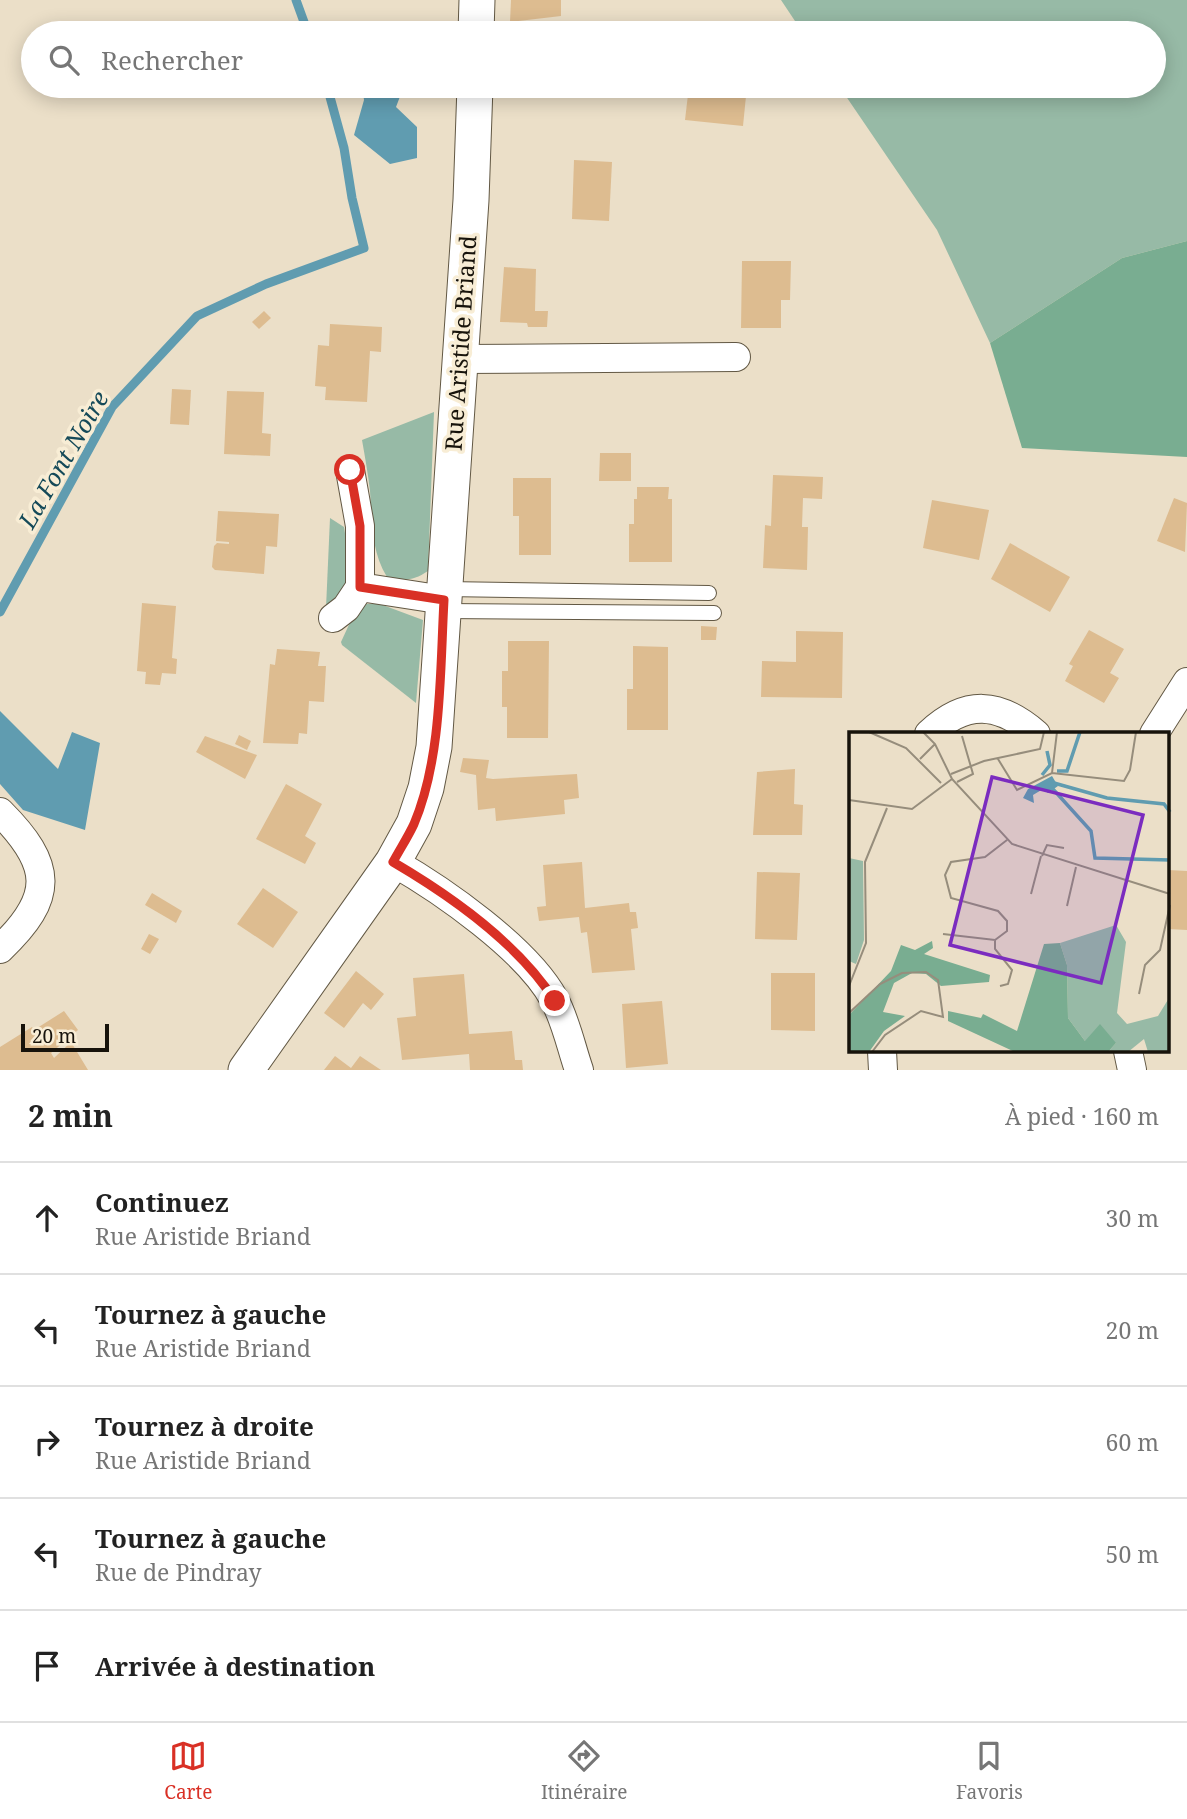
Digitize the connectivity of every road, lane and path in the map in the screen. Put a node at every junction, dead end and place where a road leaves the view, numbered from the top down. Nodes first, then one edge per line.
1 (477, 0) edge
2 (476, 21) edge
3 (475, 98) edge
4 (736, 357) dead end
5 (460, 359) junction
6 (350, 470) dead end
7 (360, 587) junction
8 (709, 593) dead end
9 (444, 600) junction
10 (714, 613) dead end
11 (333, 618) dead end
12 (1187, 682) edge
13 (932, 732) edge
14 (1034, 732) edge
15 (1155, 732) edge
16 (0, 812) edge
17 (393, 862) junction
18 (0, 949) edge
19 (882, 1052) edge
20 (1128, 1052) edge
21 (246, 1070) edge
22 (579, 1070) edge
23 (883, 1070) edge
24 (1132, 1070) edge

1 - 2 street
3 - 5 street, Rue Aristide Briand
4 - 5 street
5 - 9 street, Rue Aristide Briand
6 - 7 street
7 - 9 street
7 - 11 street
8 - 9 lane
9 - 10 lane
9 - 17 street, Rue Aristide Briand
12 - 15 street
13 - 14 street
16 - 18 street
17 - 21 street, Rue Aristide Briand
17 - 22 street
19 - 23 street
20 - 24 street

